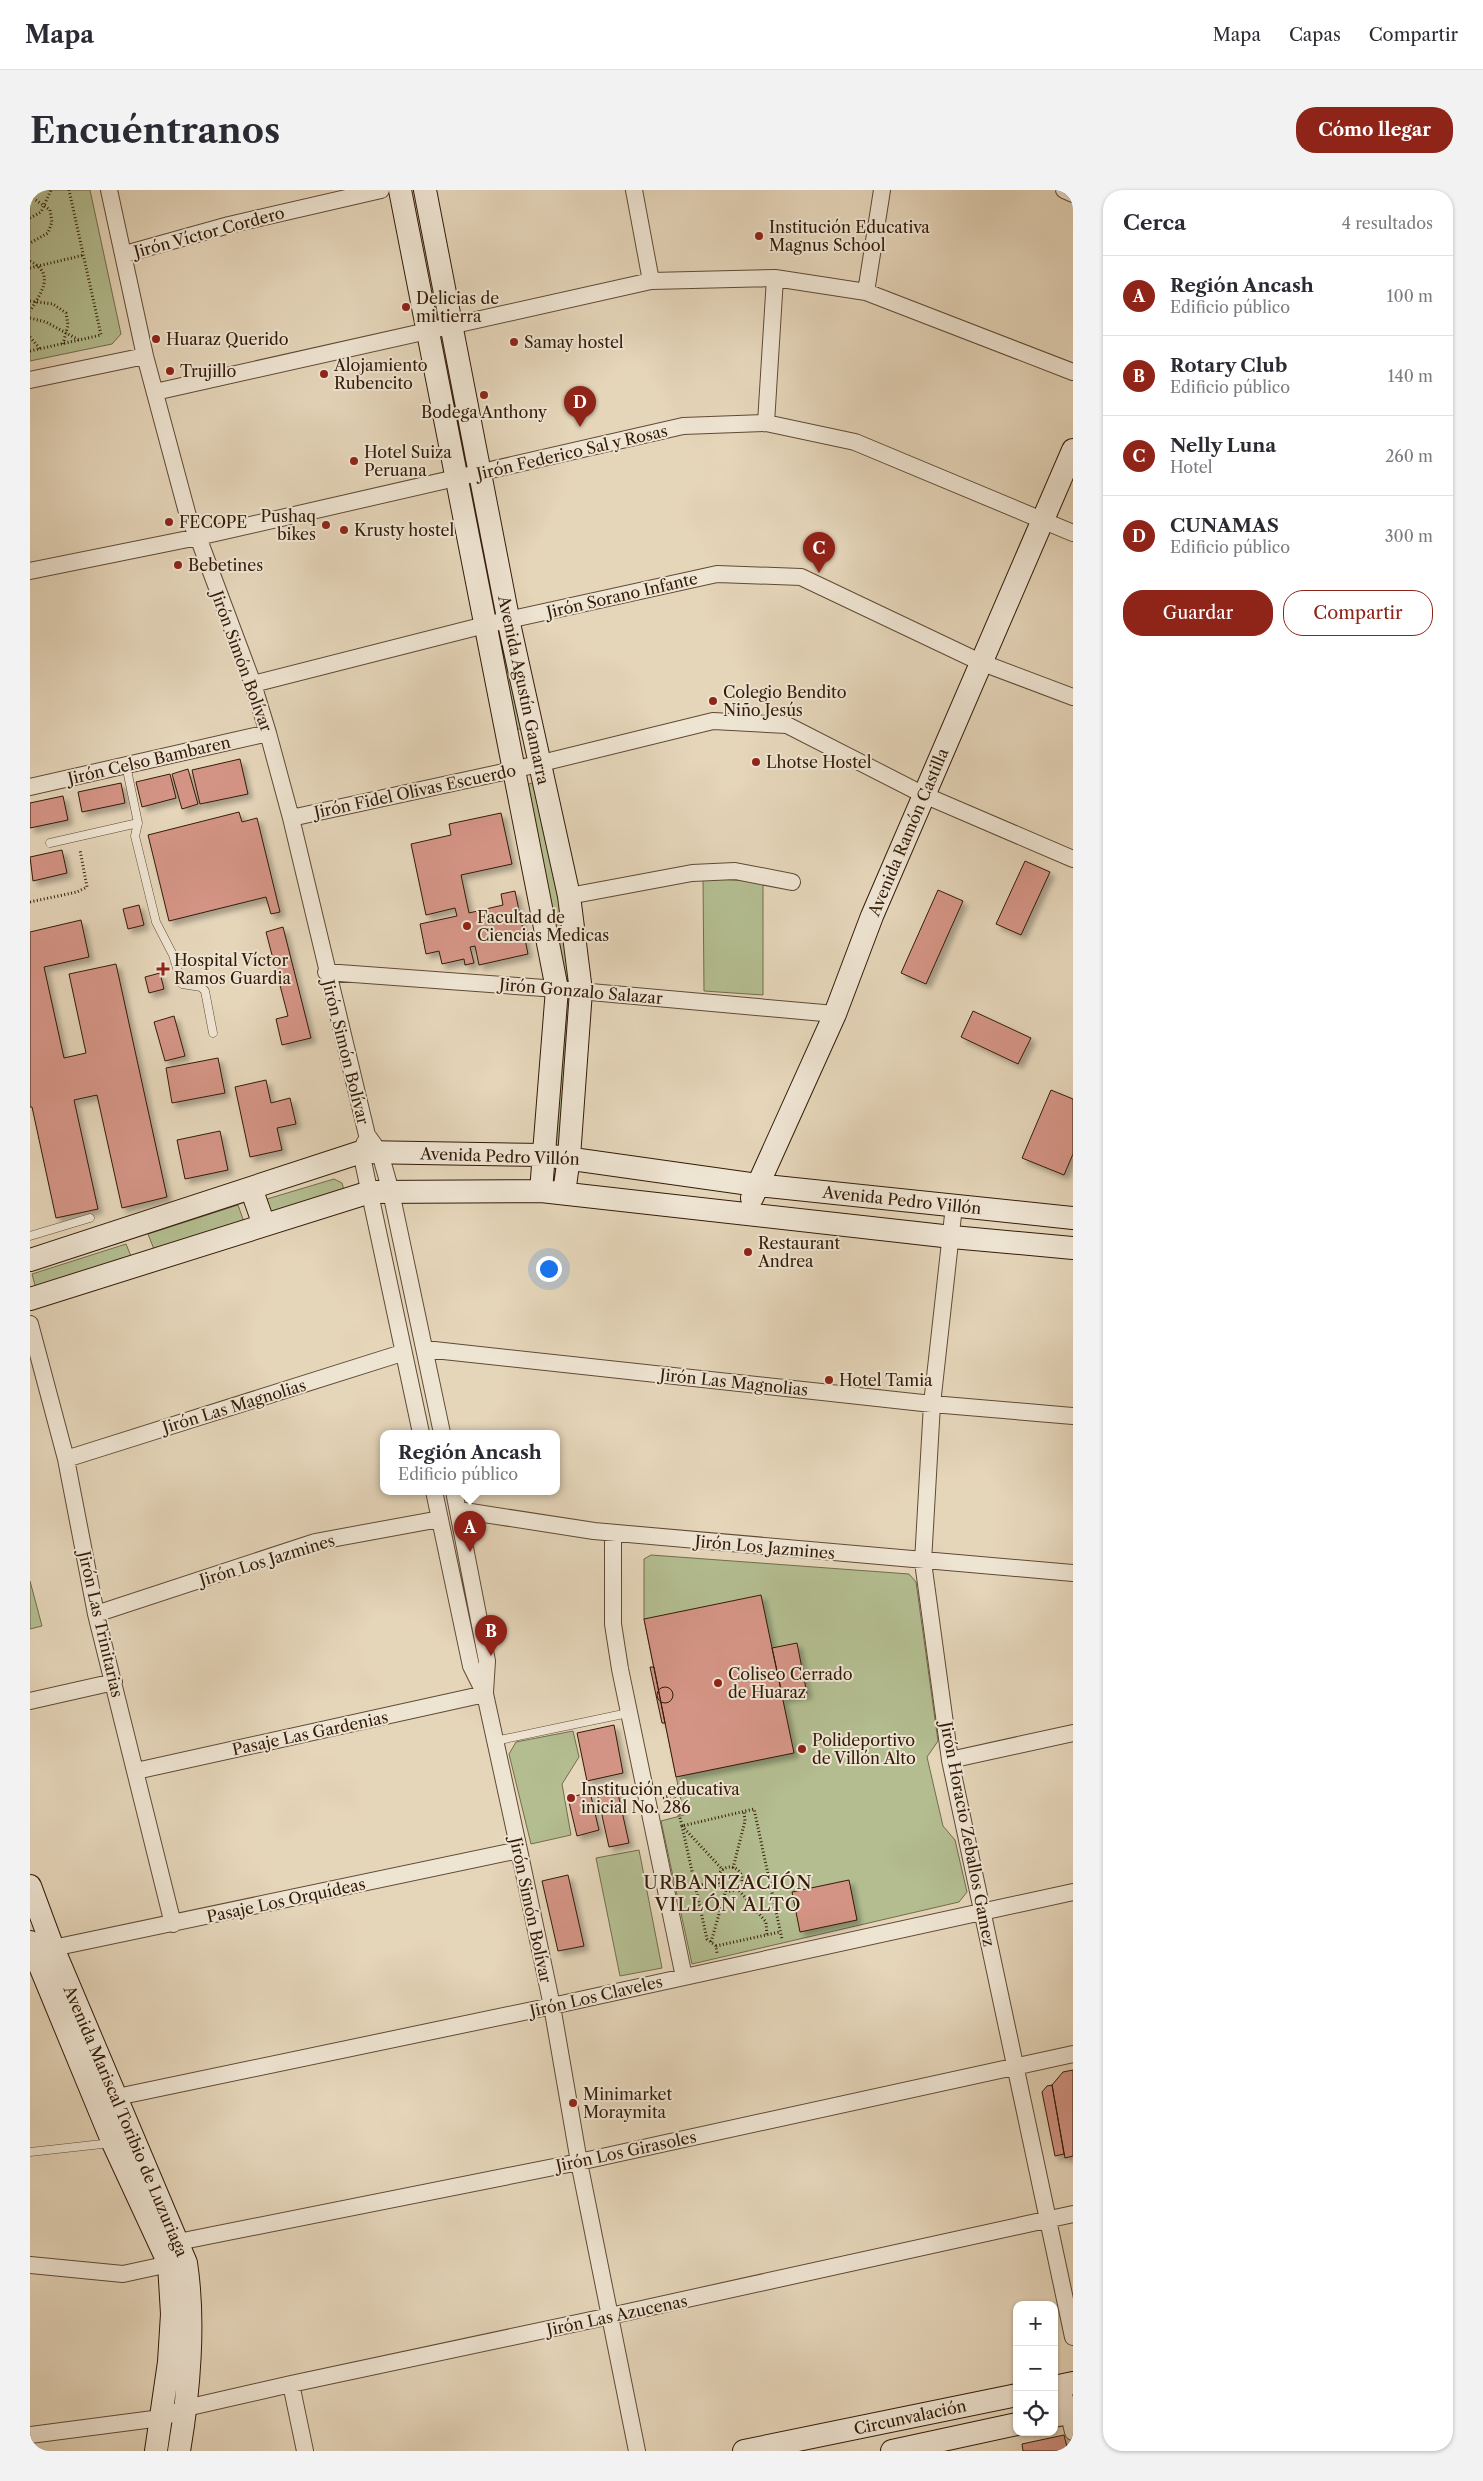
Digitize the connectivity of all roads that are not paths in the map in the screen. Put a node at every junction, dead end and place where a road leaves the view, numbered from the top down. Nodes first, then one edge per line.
1 (109, 190) edge
2 (381, 190) edge
3 (400, 190) edge
4 (425, 190) edge
5 (634, 190) edge
6 (882, 190) edge
7 (1064, 190) edge
8 (1073, 194) edge
9 (125, 254) junction
10 (775, 278) junction
11 (651, 281) junction
12 (866, 292) junction
13 (450, 325) junction
14 (428, 330) junction
15 (146, 356) junction
16 (1073, 372) edge
17 (30, 380) edge
18 (155, 392) junction
19 (766, 423) junction
20 (1073, 450) edge
21 (480, 474) junction
22 (457, 479) junction
23 (1043, 520) junction
24 (1073, 533) edge
25 (198, 537) junction
26 (30, 571) edge
27 (509, 620) junction
28 (486, 625) junction
29 (980, 662) junction
30 (253, 684) junction
31 (1073, 698) edge
32 (268, 733) junction
33 (540, 764) junction
34 (126, 765) junction
35 (513, 770) junction
36 (30, 787) edge
37 (924, 795) junction
38 (291, 818) junction
39 (138, 823) junction
40 (50, 843) dead end
41 (1073, 859) edge
42 (792, 882) dead end
43 (569, 896) junction
44 (326, 972) junction
45 (557, 988) junction
46 (581, 991) junction
47 (835, 1014) junction
48 (213, 1033) dead end
49 (369, 1147) junction
50 (544, 1154) junction
51 (569, 1157) junction
52 (757, 1185) junction
53 (251, 1188) junction
54 (541, 1191) junction
55 (381, 1192) junction
56 (564, 1193) junction
57 (954, 1206) junction
58 (746, 1215) junction
59 (90, 1218) dead end
60 (1073, 1218) edge
61 (264, 1225) junction
62 (135, 1226) junction
63 (30, 1236) edge
64 (952, 1237) junction
65 (1073, 1248) edge
66 (30, 1260) edge
67 (147, 1262) junction
68 (30, 1299) edge
69 (30, 1324) edge
70 (425, 1349) junction
71 (402, 1353) junction
72 (932, 1404) junction
73 (1073, 1416) edge
74 (420, 1430) edge
75 (441, 1430) edge
76 (66, 1459) junction
77 (435, 1495) edge
78 (455, 1495) edge
79 (458, 1510) junction
80 (440, 1519) junction
81 (613, 1533) junction
82 (923, 1562) junction
83 (1073, 1573) edge
84 (96, 1614) junction
85 (114, 1682) junction
86 (485, 1694) junction
87 (30, 1701) edge
88 (628, 1713) junction
89 (1073, 1733) edge
90 (495, 1741) junction
91 (950, 1760) junction
92 (136, 1771) junction
93 (519, 1850) junction
94 (30, 1886) edge
95 (1073, 1892) edge
96 (983, 1911) junction
97 (173, 1924) junction
98 (30, 1942) edge
99 (53, 1948) junction
100 (684, 1976) junction
101 (552, 2006) junction
102 (1073, 2054) edge
103 (1015, 2066) junction
104 (117, 2097) junction
105 (113, 2143) junction
106 (30, 2152) edge
107 (579, 2162) junction
108 (1073, 2214) edge
109 (1046, 2219) junction
110 (178, 2242) junction
111 (169, 2264) junction
112 (30, 2265) edge
113 (610, 2316) junction
114 (1073, 2338) edge
115 (291, 2384) junction
116 (1063, 2385) edge
117 (1013, 2396) edge
118 (959, 2407) junction
119 (186, 2408) junction
120 (161, 2418) junction
121 (1067, 2418) edge
122 (1013, 2425) edge
123 (30, 2435) edge
124 (964, 2436) junction
125 (920, 2448) edge
126 (156, 2451) edge
127 (179, 2451) edge
128 (306, 2451) edge
129 (637, 2451) edge
130 (744, 2451) edge
131 (892, 2451) edge

1 - 9 street, Jirón Simón Bolívar
2 - 9 street, Jirón Víctor Cordero
3 - 14 main road, Avenida Agustín Gamarra
4 - 13 main road, Avenida Agustín Gamarra
5 - 11 street
6 - 12 street
7 - 8 street
9 - 15 street, Jirón Simón Bolívar
10 - 11 street
10 - 12 street
10 - 19 street
11 - 13 street
12 - 16 street
13 - 14 street
13 - 21 main road, Avenida Agustín Gamarra
14 - 18 street
14 - 22 main road, Avenida Agustín Gamarra
15 - 17 street
15 - 18 street, Jirón Simón Bolívar
18 - 25 street, Jirón Simón Bolívar
19 - 21 street, Jirón Federico Sal y Rosas
19 - 23 street, Jirón Federico Sal y Rosas
20 - 23 main road, Avenida Ramón Castilla
21 - 22 street, Jirón Federico Sal y Rosas
21 - 27 main road, Avenida Agustín Gamarra
22 - 25 street, Jirón Federico Sal y Rosas
22 - 28 main road, Avenida Agustín Gamarra
23 - 24 street, Jirón Federico Sal y Rosas
23 - 29 main road, Avenida Ramón Castilla
25 - 26 street, Jirón Federico Sal y Rosas
25 - 30 street, Jirón Simón Bolívar
27 - 28 street, Jirón Sorano Infante
27 - 29 street, Jirón Sorano Infante
27 - 33 main road, Avenida Agustín Gamarra
28 - 30 street, Jirón Sorano Infante
28 - 35 main road, Avenida Agustín Gamarra
29 - 31 street, Jirón Sorano Infante
29 - 37 main road, Avenida Ramón Castilla
30 - 32 street, Jirón Simón Bolívar
32 - 34 street, Jirón Celso Bambaren
32 - 38 street, Jirón Simón Bolívar
33 - 35 street, Jirón Fidel Olivas Escuerdo
33 - 37 street, Jirón Fidel Olivas Escuerdo
33 - 43 main road, Avenida Agustín Gamarra
34 - 36 street, Jirón Celso Bambaren
34 - 39 lane
35 - 38 street, Jirón Fidel Olivas Escuerdo
35 - 45 main road, Avenida Agustín Gamarra
37 - 41 street, Jirón Fidel Olivas Escuerdo
37 - 47 main road, Avenida Ramón Castilla
38 - 44 street, Jirón Simón Bolívar
39 - 40 lane
39 - 48 lane
42 - 43 street
43 - 46 main road, Avenida Agustín Gamarra
44 - 45 street, Jirón Gonzalo Salazar
44 - 49 street, Jirón Simón Bolívar
45 - 46 street, Jirón Gonzalo Salazar
45 - 50 main road, Avenida Agustín Gamarra
46 - 47 street, Jirón Gonzalo Salazar
46 - 51 main road, Avenida Agustín Gamarra
47 - 52 main road, Avenida Ramón Castilla
49 - 50 main road, Avenida Pedro Villón
49 - 53 main road, Avenida Pedro Villón
49 - 55 street, Jirón Simón Bolívar
50 - 51 main road, Avenida Pedro Villón
50 - 54 main road, Avenida Agustín Gamarra
51 - 52 main road, Avenida Pedro Villón
51 - 56 main road, Avenida Agustín Gamarra
52 - 57 main road, Avenida Pedro Villón
52 - 58 main road, Avenida Ramón Castilla
53 - 61 main road
53 - 62 main road, Avenida Pedro Villón
54 - 55 main road, Avenida Pedro Villón
54 - 56 main road, Avenida Pedro Villón
55 - 61 main road, Avenida Pedro Villón
55 - 70 street, Jirón Simón Bolívar
55 - 71 street, Jirón Simón Bolívar
56 - 58 main road, Avenida Pedro Villón
57 - 60 main road, Avenida Pedro Villón
57 - 64 street, Jirón Horacio Zeballos Gamez
58 - 64 main road, Avenida Pedro Villón
59 - 63 lane
61 - 67 main road, Avenida Pedro Villón
62 - 66 main road, Avenida Pedro Villón
62 - 67 main road
64 - 65 main road, Avenida Pedro Villón
64 - 72 street, Jirón Horacio Zeballos Gamez
67 - 68 main road, Avenida Pedro Villón
69 - 76 street, Jirón Las Trinitarias
70 - 72 street, Jirón Las Magnolias
70 - 75 street, Jirón Simón Bolívar
71 - 74 street, Jirón Simón Bolívar
71 - 76 street, Jirón Las Magnolias
72 - 73 street, Jirón Las Magnolias
72 - 82 street, Jirón Horacio Zeballos Gamez
76 - 84 street, Jirón Las Trinitarias
77 - 80 street, Jirón Simón Bolívar
78 - 79 street, Jirón Simón Bolívar
79 - 81 street, Jirón Los Jazmines
79 - 86 street, Jirón Simón Bolívar
80 - 84 street, Jirón Los Jazmines
80 - 86 street, Jirón Simón Bolívar
81 - 82 street, Jirón Los Jazmines
81 - 88 street
82 - 83 street, Jirón Los Jazmines
82 - 91 street, Jirón Horacio Zeballos Gamez
84 - 85 street, Jirón Las Trinitarias
85 - 87 street
85 - 92 street, Jirón Las Trinitarias
86 - 90 street, Jirón Simón Bolívar
86 - 92 street, Pasaje Las Gardenias
88 - 90 lane
88 - 100 street
89 - 91 street
90 - 93 street, Jirón Simón Bolívar
91 - 96 street, Jirón Horacio Zeballos Gamez
92 - 97 street, Jirón Las Trinitarias
93 - 97 street, Pasaje Los Orquídeas
93 - 101 street, Jirón Simón Bolívar
94 - 99 main road, Avenida Mariscal Toribio de Luzuriaga
95 - 96 street, Jirón Los Claveles
96 - 100 street, Jirón Los Claveles
96 - 103 street, Jirón Horacio Zeballos Gamez
97 - 99 street, Pasaje Los Orquídeas
98 - 105 main road, Avenida Mariscal Toribio de Luzuriaga
99 - 104 main road, Avenida Mariscal Toribio de Luzuriaga
100 - 101 street, Jirón Los Claveles
101 - 104 street, Jirón Los Claveles
101 - 107 street, Jirón Simón Bolívar
102 - 103 street, Jirón Los Girasoles
103 - 107 street, Jirón Los Girasoles
103 - 109 street, Jirón Horacio Zeballos Gamez
104 - 110 main road, Avenida Mariscal Toribio de Luzuriaga
105 - 106 lane
105 - 111 main road, Avenida Mariscal Toribio de Luzuriaga
107 - 110 street, Jirón Los Girasoles
107 - 113 street, Jirón Simón Bolívar
108 - 109 street, Jirón Las Azucenas
109 - 113 street, Jirón Las Azucenas
109 - 114 street, Jirón Horacio Zeballos Gamez
110 - 119 main road, Avenida Mariscal Toribio de Luzuriaga
111 - 112 street
111 - 120 main road, Avenida Mariscal Toribio de Luzuriaga
113 - 115 street, Jirón Las Azucenas
113 - 129 street, Jirón Simón Bolívar
115 - 119 street, Jirón Las Azucenas
115 - 128 street
116 - 121 street
117 - 118 main road, Circunvalación
118 - 124 main road
118 - 130 main road, Circunvalación
119 - 120 street, Jirón Las Azucenas
119 - 127 main road, Avenida Mariscal Toribio de Luzuriaga
120 - 123 street, Jirón Las Azucenas
120 - 126 main road, Avenida Mariscal Toribio de Luzuriaga
122 - 124 main road, Circunvalación
124 - 125 main road, Circunvalación
125 - 131 main road, Circunvalación

